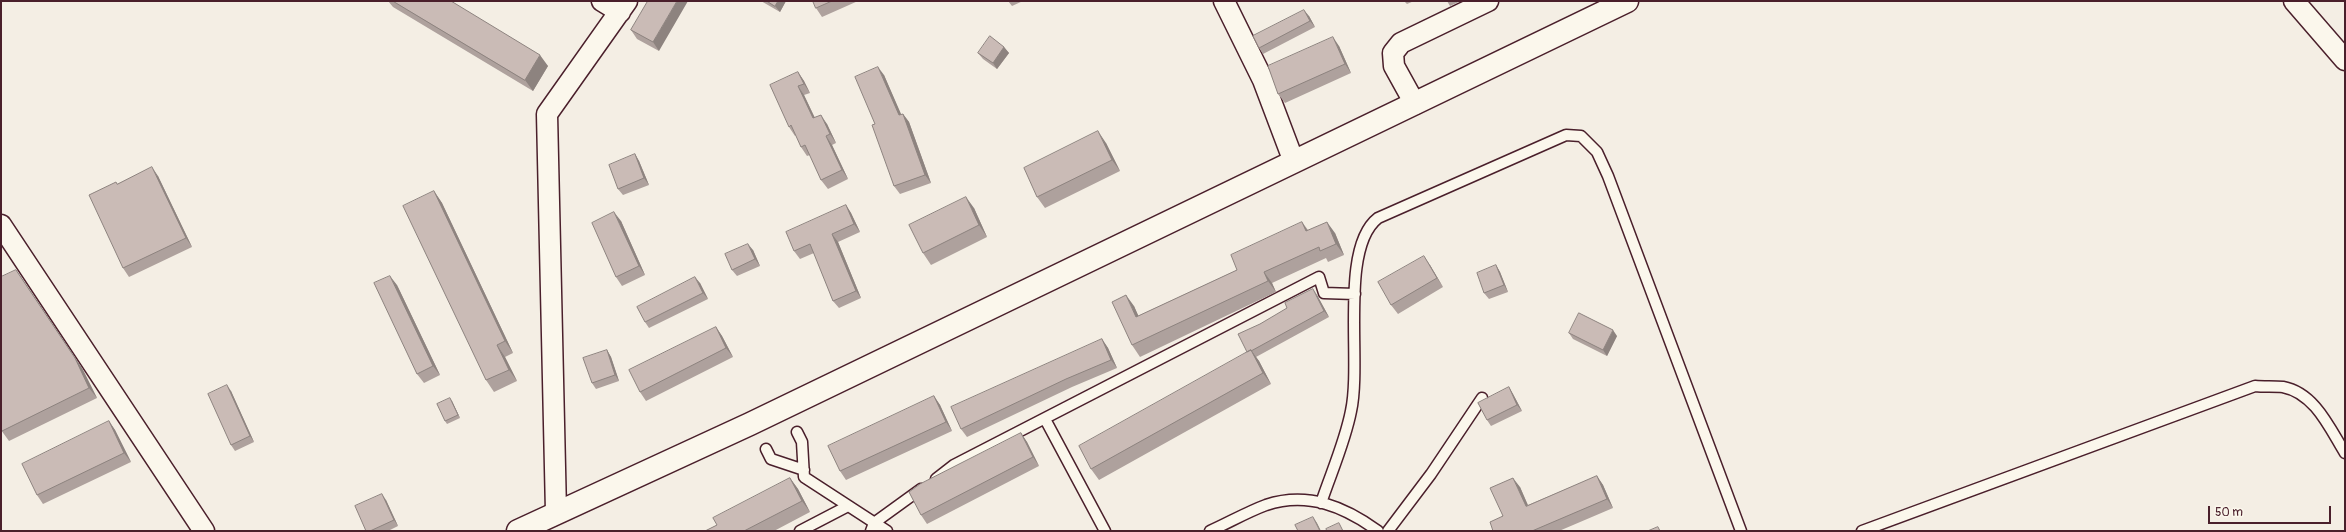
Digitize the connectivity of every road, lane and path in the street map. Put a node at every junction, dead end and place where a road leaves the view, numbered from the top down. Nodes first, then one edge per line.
1 (602, 1) edge
2 (1224, 1) edge
3 (1488, 1) edge
4 (1627, 1) edge
5 (2294, 1) edge
6 (623, 7) edge
7 (2345, 60) edge
8 (1415, 104) junction
9 (1294, 162) junction
10 (1, 226) edge
11 (1355, 294) junction
12 (1482, 398) dead end
13 (1045, 419) junction
14 (797, 432) dead end
15 (766, 449) dead end
16 (2345, 453) edge
17 (804, 470) junction
18 (1321, 503) junction
19 (848, 506) junction
20 (556, 512) junction
21 (873, 527) edge
22 (204, 531) edge
23 (518, 531) edge
24 (800, 531) edge
25 (887, 531) edge
26 (1105, 531) edge
27 (1210, 531) edge
28 (1378, 531) edge
29 (1388, 531) edge
30 (1741, 531) edge
31 (1862, 531) edge

1 - 6 street
2 - 9 street
3 - 8 street
4 - 8 street
5 - 7 street
6 - 20 street
8 - 9 street
9 - 20 street
10 - 22 street
11 - 13 lane
11 - 18 lane
11 - 30 lane
12 - 29 lane
13 - 21 lane
13 - 26 lane
14 - 17 lane
15 - 17 lane
16 - 31 lane
17 - 19 lane
18 - 27 lane
18 - 28 lane
19 - 21 lane
19 - 24 lane
20 - 23 street
21 - 25 lane

